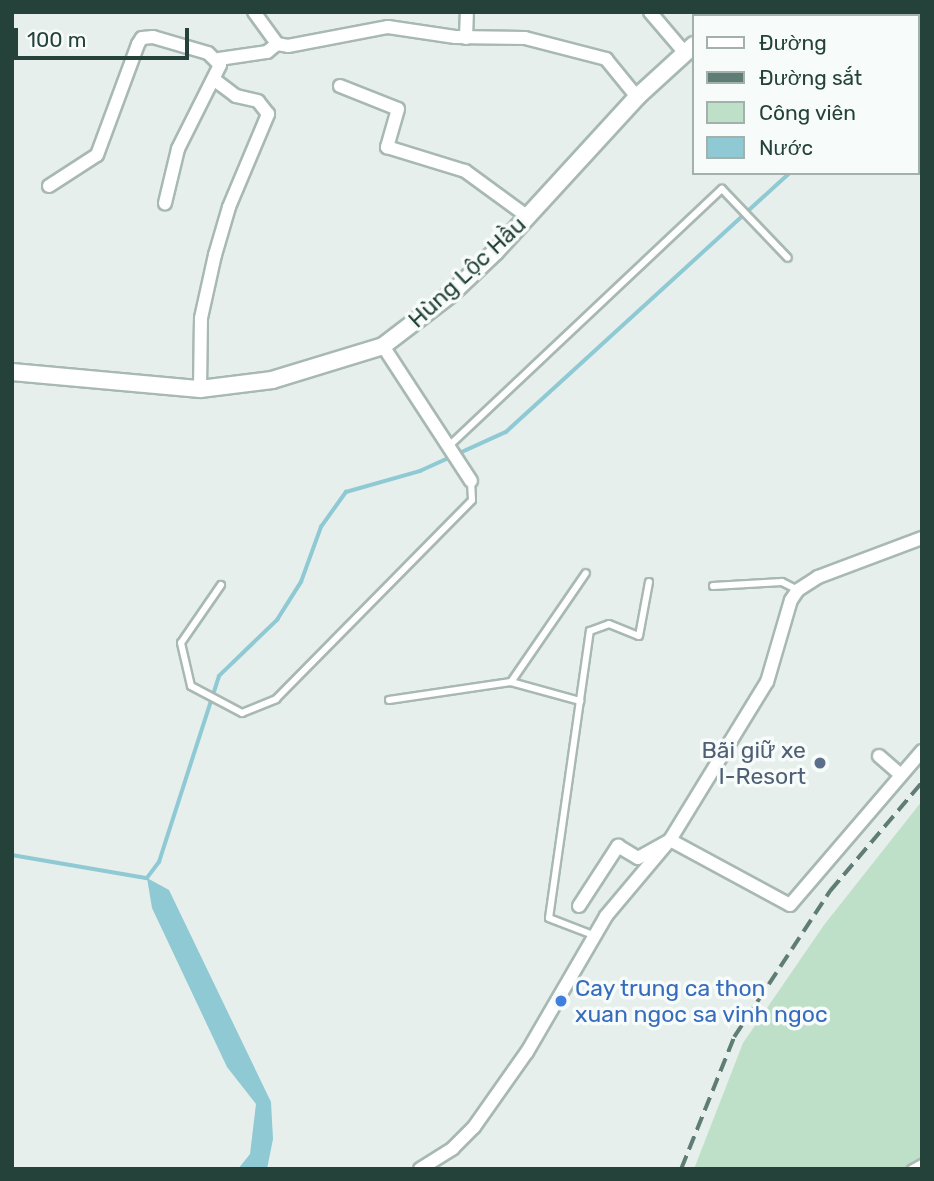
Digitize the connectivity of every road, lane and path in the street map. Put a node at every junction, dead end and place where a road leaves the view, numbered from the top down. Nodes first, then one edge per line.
1 (254, 12) edge
2 (386, 12) edge
3 (467, 12) edge
4 (650, 12) edge
5 (388, 27) junction
6 (466, 38) junction
7 (277, 44) junction
8 (690, 49) edge
9 (219, 59) junction
10 (215, 80) junction
11 (340, 86) dead end
12 (637, 97) junction
13 (49, 186) dead end
14 (165, 203) dead end
15 (528, 217) junction
16 (789, 258) dead end
17 (383, 346) junction
18 (12, 372) edge
19 (200, 389) junction
20 (448, 447) junction
21 (471, 481) joint
22 (922, 538) edge
23 (586, 573) dead end
24 (649, 582) dead end
25 (221, 585) dead end
26 (713, 586) dead end
27 (798, 590) junction
28 (511, 682) junction
29 (389, 700) dead end
30 (580, 701) junction
31 (922, 751) edge
32 (879, 756) dead end
33 (901, 775) junction
34 (670, 840) junction
35 (579, 906) dead end
36 (593, 935) junction
37 (922, 1163) edge
38 (420, 1169) edge
39 (911, 1169) edge

1 - 7 street
2 - 5 street
3 - 6 street
4 - 8 street
5 - 6 street
5 - 7 street
6 - 12 street
7 - 9 street
8 - 12 street, Hùng Lộc Hầu
9 - 10 street
9 - 13 street
10 - 14 street
10 - 19 street
11 - 15 street
12 - 15 street, Hùng Lộc Hầu
15 - 17 street, Hùng Lộc Hầu
16 - 20 lane
17 - 19 street, Hùng Lộc Hầu
17 - 20 street
18 - 19 street, Hùng Lộc Hầu
20 - 21 street
21 - 25 lane
22 - 27 street
23 - 28 lane
24 - 30 lane
26 - 27 lane
27 - 34 street
28 - 29 lane
28 - 30 lane
30 - 36 lane
31 - 33 street
32 - 33 street
33 - 34 street
34 - 35 street
34 - 36 street
36 - 38 street
37 - 39 lane

